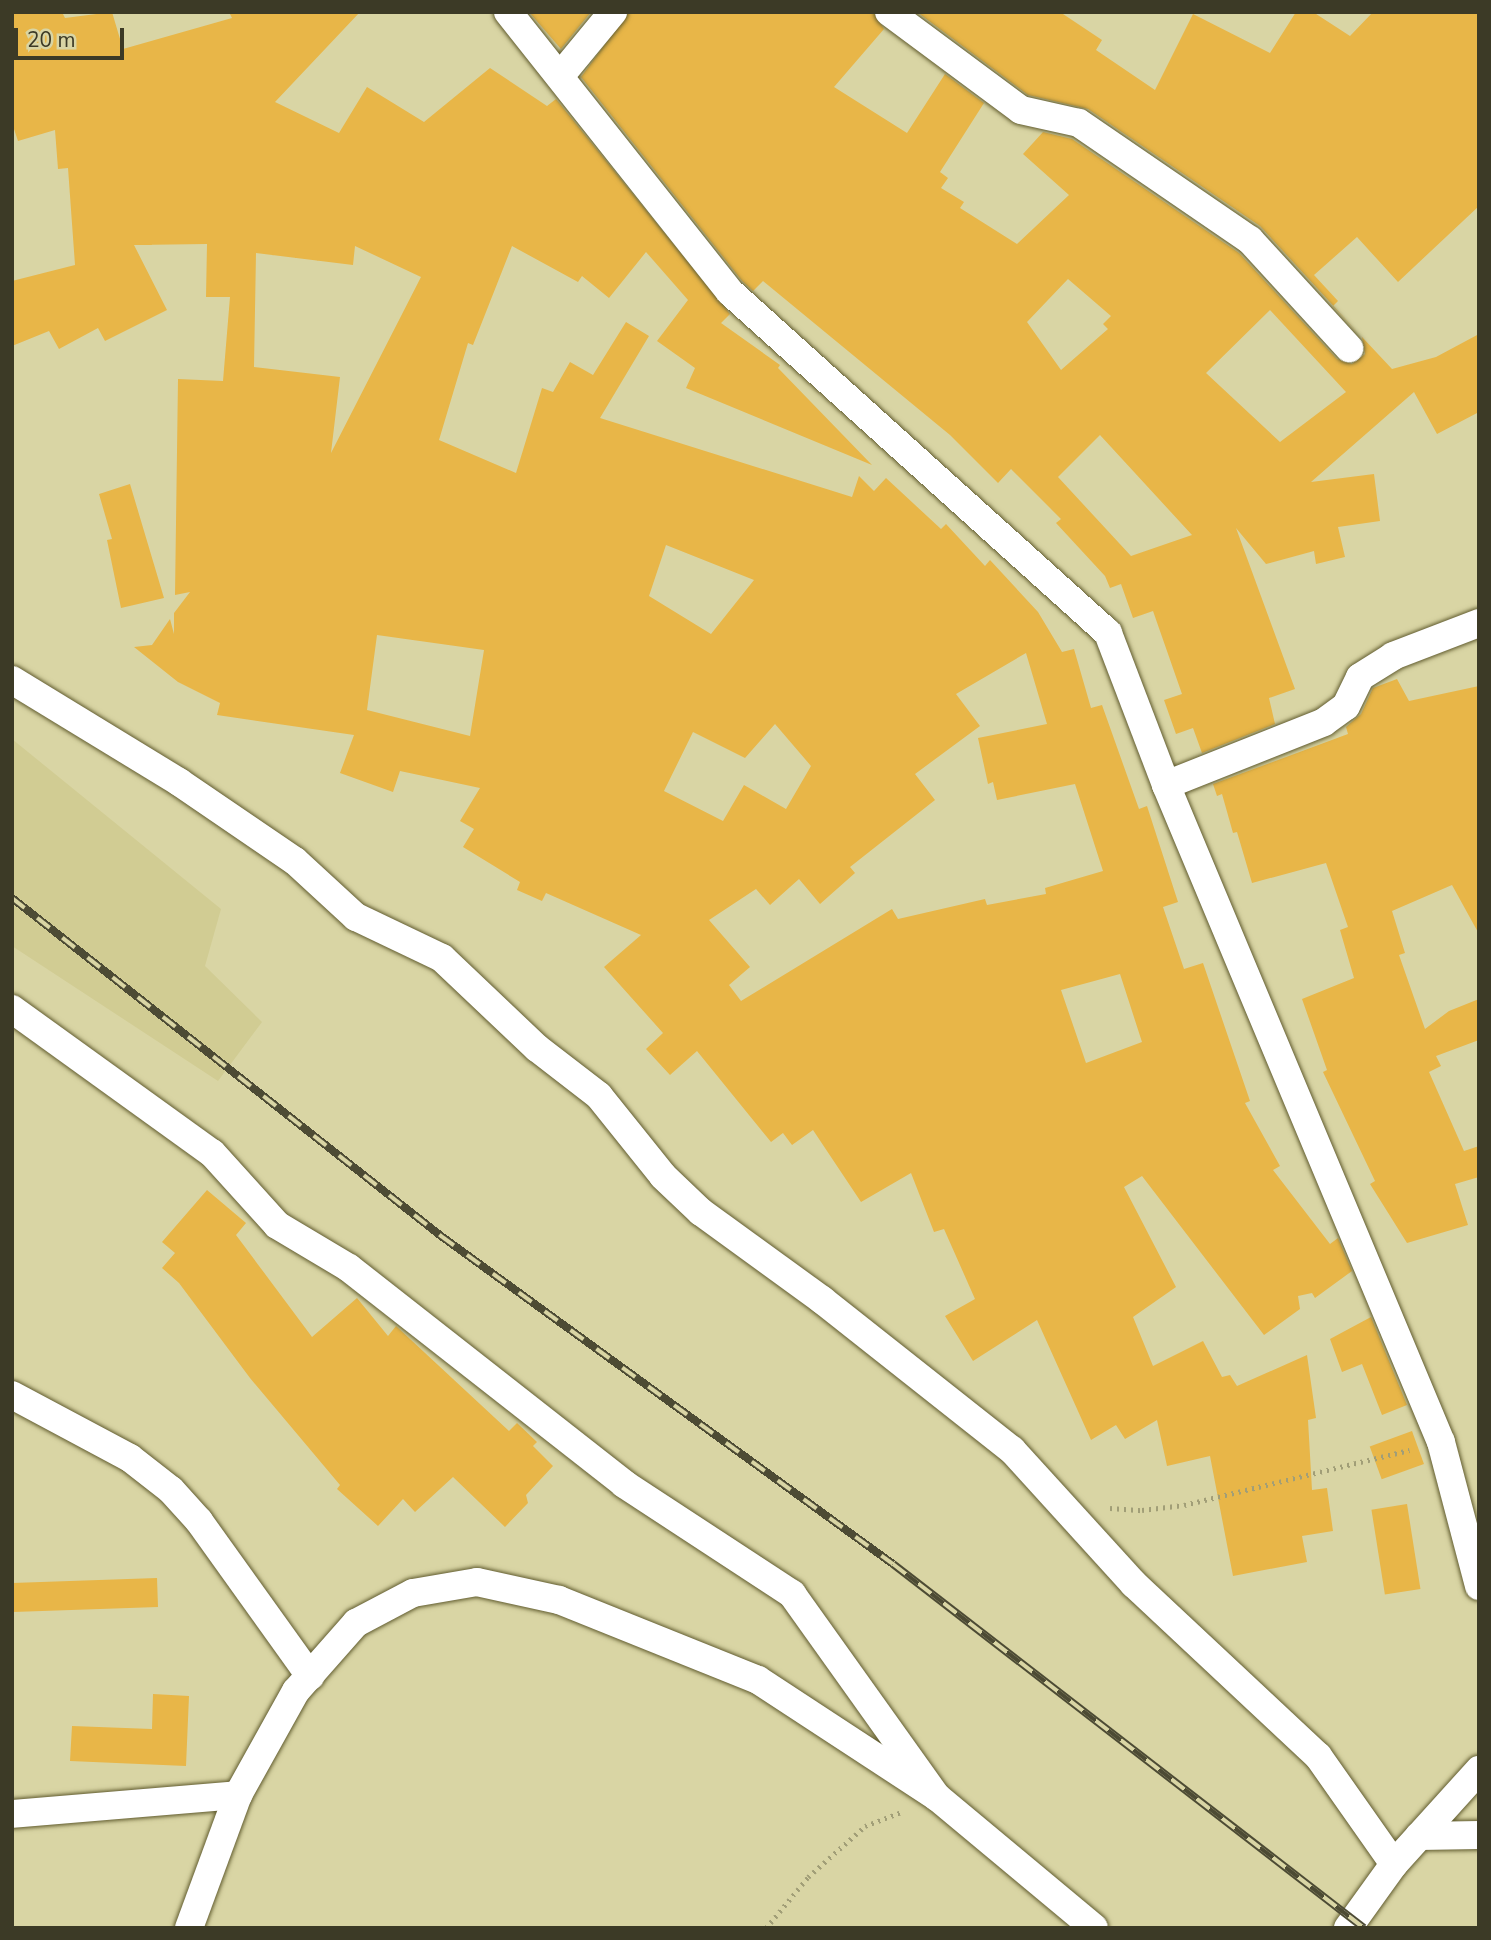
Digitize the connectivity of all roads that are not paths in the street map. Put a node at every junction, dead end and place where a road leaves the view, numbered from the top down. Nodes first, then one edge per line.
1 (508, 12) edge
2 (614, 12) edge
3 (889, 12) edge
4 (561, 75) junction
5 (1349, 348) dead end
6 (1479, 623) edge
7 (12, 680) edge
8 (1166, 785) junction
9 (12, 1009) edge
10 (12, 1395) edge
11 (1479, 1586) edge
12 (310, 1676) junction
13 (1479, 1770) edge
14 (238, 1795) junction
15 (937, 1797) junction
16 (12, 1814) edge
17 (1479, 1835) edge
18 (1419, 1836) junction
19 (1394, 1864) junction
20 (189, 1928) edge
21 (1094, 1928) edge
22 (1348, 1928) edge

1 - 4 street
2 - 4 street
3 - 5 street
4 - 8 street
6 - 8 street
7 - 19 street
8 - 11 street
9 - 15 street
10 - 12 street
12 - 14 street
12 - 15 street
13 - 18 street
14 - 16 street
14 - 20 street
15 - 21 street
17 - 18 street
18 - 19 street
19 - 22 street

